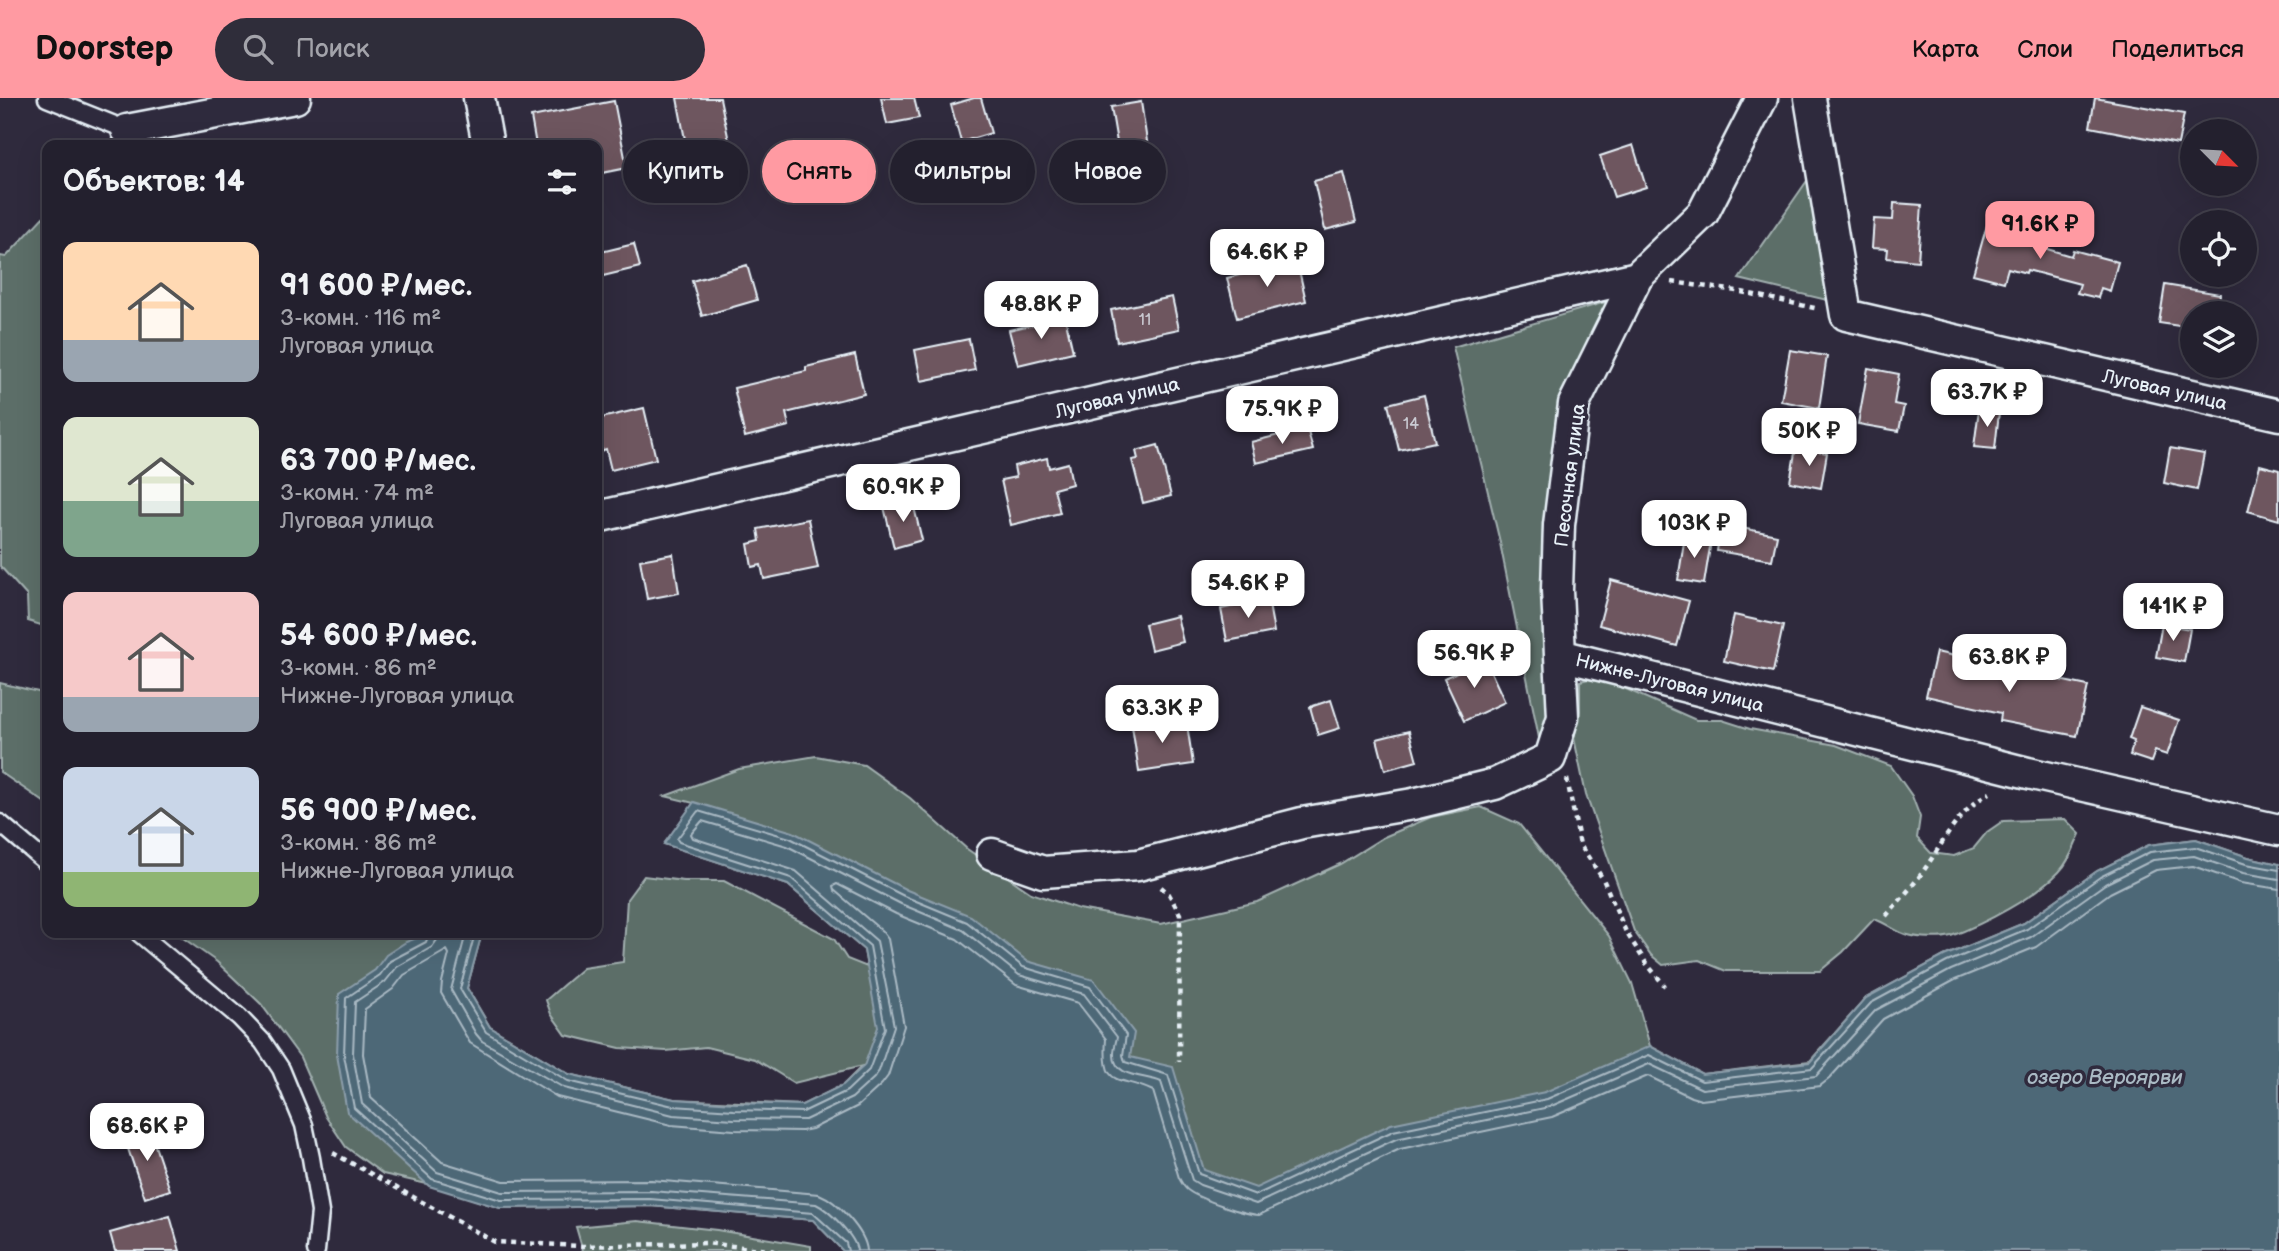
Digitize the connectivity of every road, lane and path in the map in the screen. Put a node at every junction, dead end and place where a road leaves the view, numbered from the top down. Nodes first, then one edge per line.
1 (47, 98) edge
2 (295, 98) edge
3 (479, 98) edge
4 (1762, 98) edge
5 (1810, 98) edge
6 (127, 130) joint
7 (487, 140) edge
8 (1637, 277) junction
9 (1846, 315) junction
10 (2279, 415) edge
11 (602, 516) edge
12 (1560, 655) junction
13 (2028, 773) junction
14 (1567, 777) dead end
15 (0, 822) edge
16 (2279, 830) edge
17 (992, 854) dead end
18 (42, 859) edge
19 (1180, 914) dead end
20 (1886, 916) dead end
21 (145, 938) edge
22 (1665, 986) dead end
23 (1179, 1062) dead end
24 (329, 1143) dead end
25 (316, 1251) edge
26 (777, 1251) edge

1 - 6 lane
2 - 6 street
3 - 7 street
4 - 8 street, Песочная улица
5 - 9 street
8 - 9 path
8 - 11 street, Луговая улица
8 - 12 street, Песочная улица
9 - 10 street, Луговая улица
12 - 13 street, Нижне-Луговая улица
12 - 17 street, Нижне-Луговая улица
13 - 16 street, Нижне-Луговая улица
13 - 20 path
14 - 22 path
15 - 18 lane
19 - 23 path
21 - 25 lane
24 - 26 path

